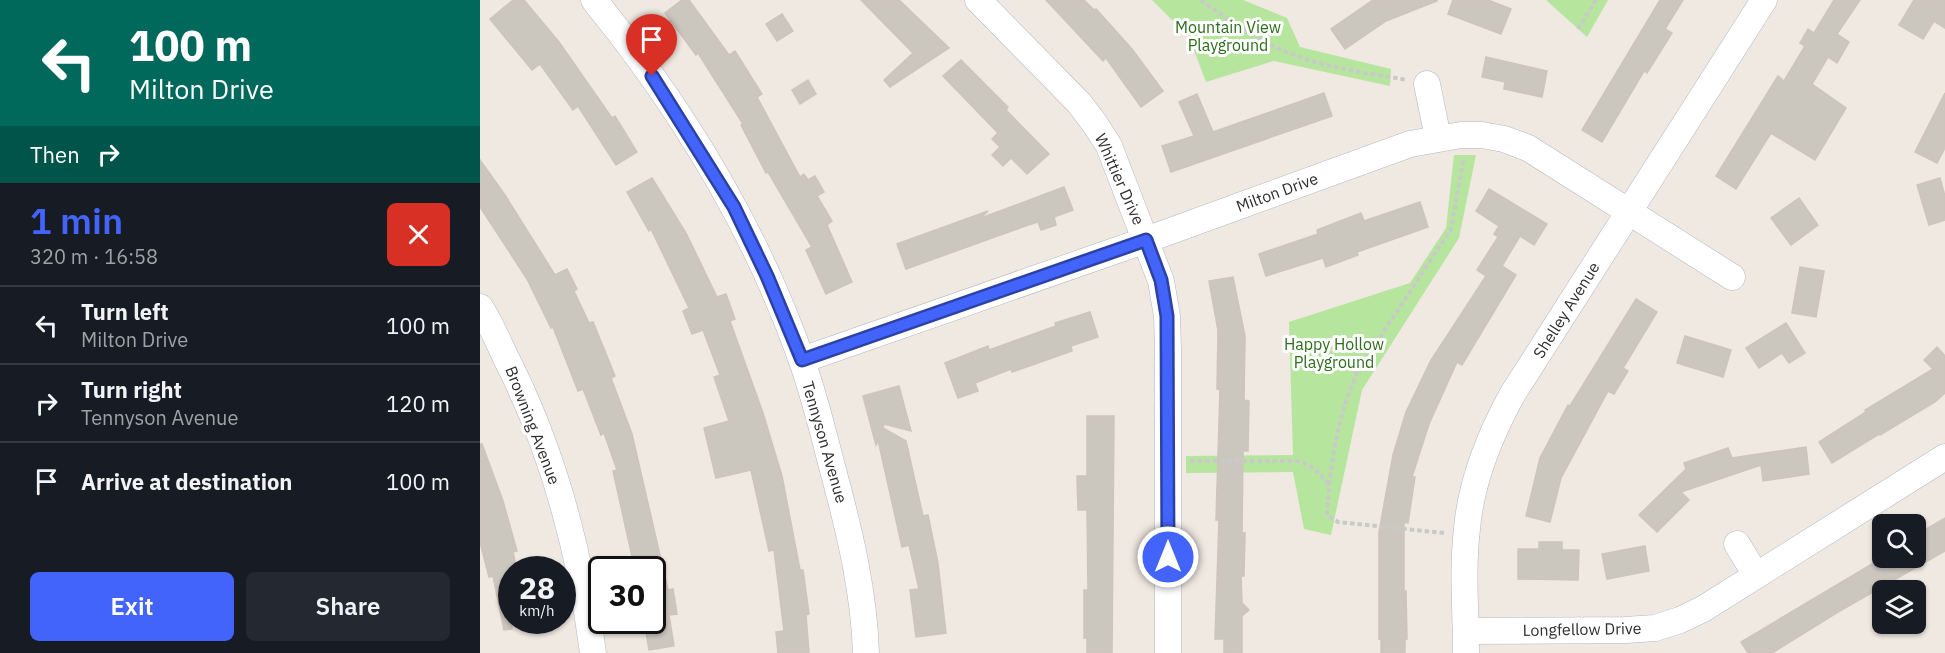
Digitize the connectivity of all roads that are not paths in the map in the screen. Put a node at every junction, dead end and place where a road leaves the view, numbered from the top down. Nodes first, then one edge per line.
1 (594, 0) edge
2 (978, 0) edge
3 (1764, 0) edge
4 (1427, 84) road end
5 (1438, 138) junction
6 (1628, 212) junction
7 (1146, 240) junction
8 (1732, 277) dead end
9 (480, 307) edge
10 (802, 360) junction
11 (1945, 457) edge
12 (1737, 544) dead end
13 (1756, 574) junction
14 (1466, 642) edge
15 (593, 653) edge
16 (866, 653) edge
17 (1168, 653) edge

1 - 10 street, Tennyson Avenue
2 - 7 street, Whittier Drive
3 - 6 street, Shelley Avenue
4 - 5 street
5 - 6 street, Milton Drive
5 - 7 street, Milton Drive
6 - 8 street, Milton Drive
6 - 14 street, Shelley Avenue
7 - 10 street, Milton Drive
7 - 17 street, Whittier Drive
9 - 15 street, Browning Avenue
10 - 16 street, Tennyson Avenue
11 - 13 street, Longfellow Drive
12 - 13 street
13 - 14 street, Longfellow Drive

